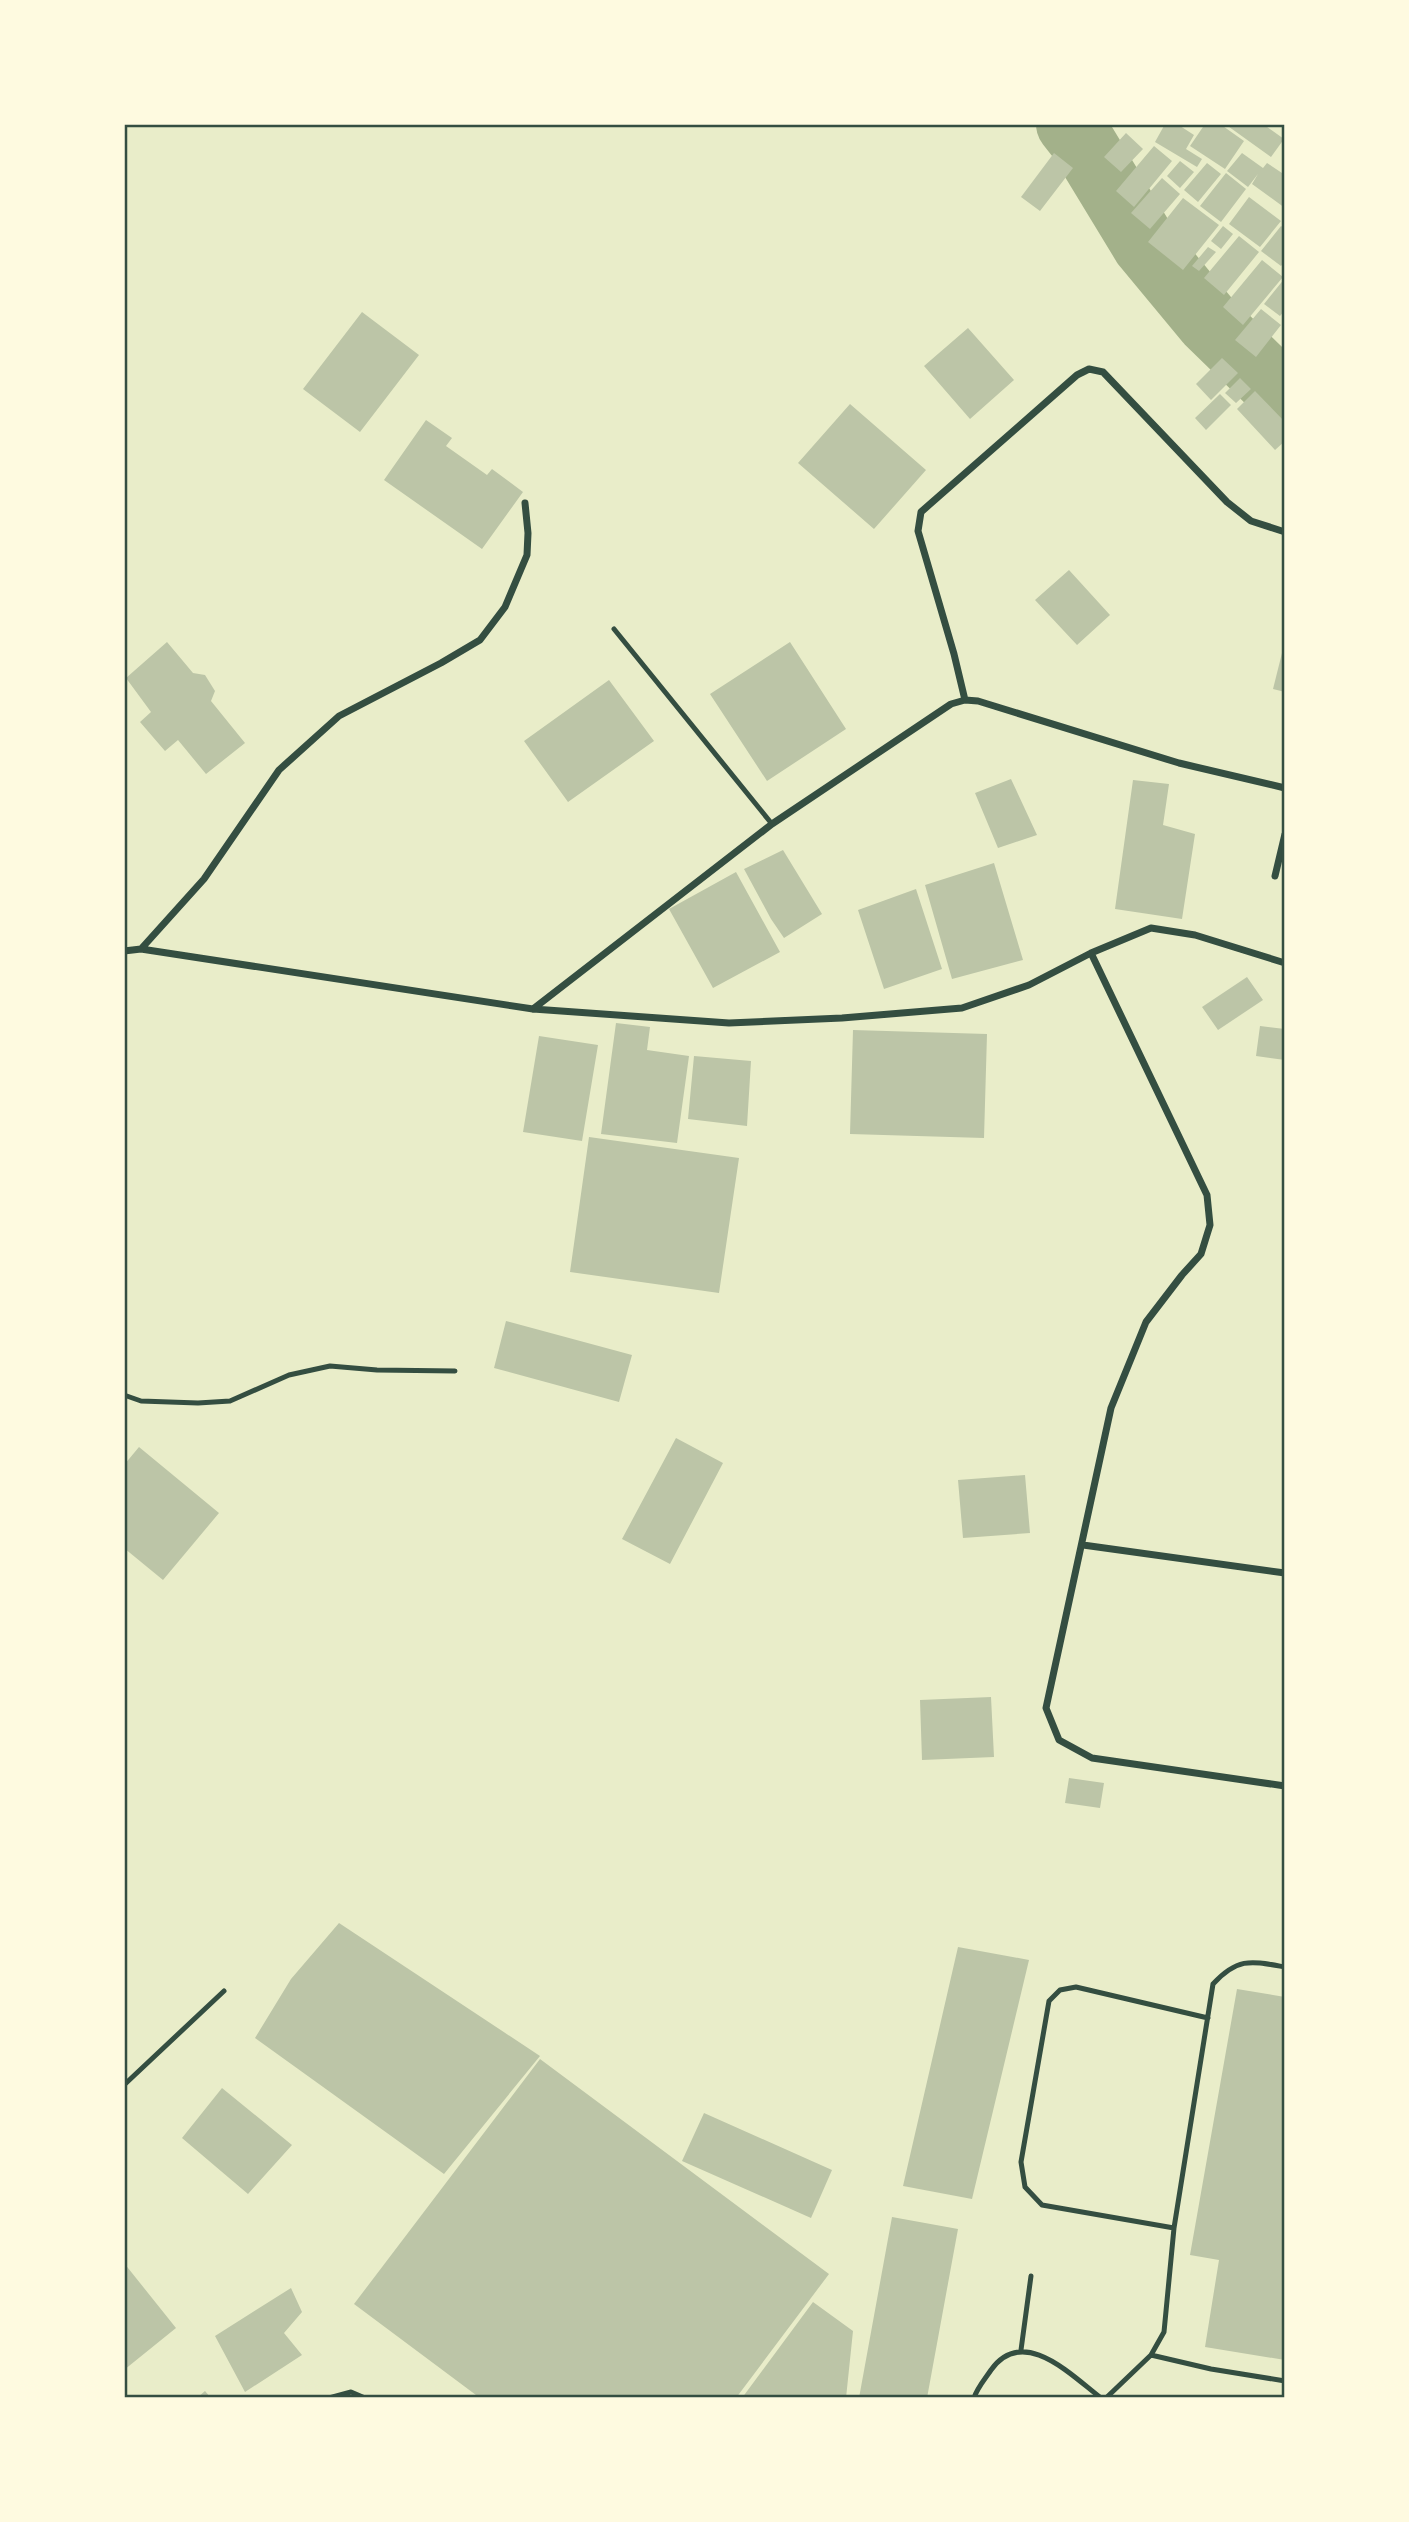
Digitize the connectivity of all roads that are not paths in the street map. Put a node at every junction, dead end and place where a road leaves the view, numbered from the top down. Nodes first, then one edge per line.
1 (525, 503) dead end
2 (1285, 532) edge
3 (614, 629) dead end
4 (965, 700) junction
5 (1285, 788) edge
6 (772, 824) junction
7 (1285, 834) edge
8 (1276, 876) dead end
9 (141, 949) junction
10 (124, 951) edge
11 (1091, 953) junction
12 (1285, 963) edge
13 (533, 1009) junction
14 (455, 1371) dead end
15 (124, 1395) edge
16 (1083, 1545) junction
17 (1285, 1573) edge
18 (1285, 1786) edge
19 (1285, 1967) edge
20 (225, 1991) dead end
21 (1208, 2018) junction
22 (124, 2085) edge
23 (1174, 2228) junction
24 (1031, 2276) dead end
25 (1021, 2350) junction
26 (1151, 2355) junction
27 (1285, 2381) edge
28 (329, 2398) edge
29 (365, 2398) edge
30 (974, 2398) edge
31 (1103, 2398) edge

1 - 9 street
2 - 4 street
3 - 6 lane
4 - 5 street
4 - 6 street
6 - 13 street
7 - 8 street
9 - 10 street
9 - 13 street
11 - 12 street
11 - 13 street
11 - 16 street
14 - 15 lane
16 - 17 street
16 - 18 street
19 - 21 lane
20 - 22 lane
21 - 23 lane
21 - 23 lane
23 - 26 lane
24 - 25 lane
25 - 30 lane
25 - 31 lane
26 - 27 lane
26 - 31 lane
28 - 29 lane

